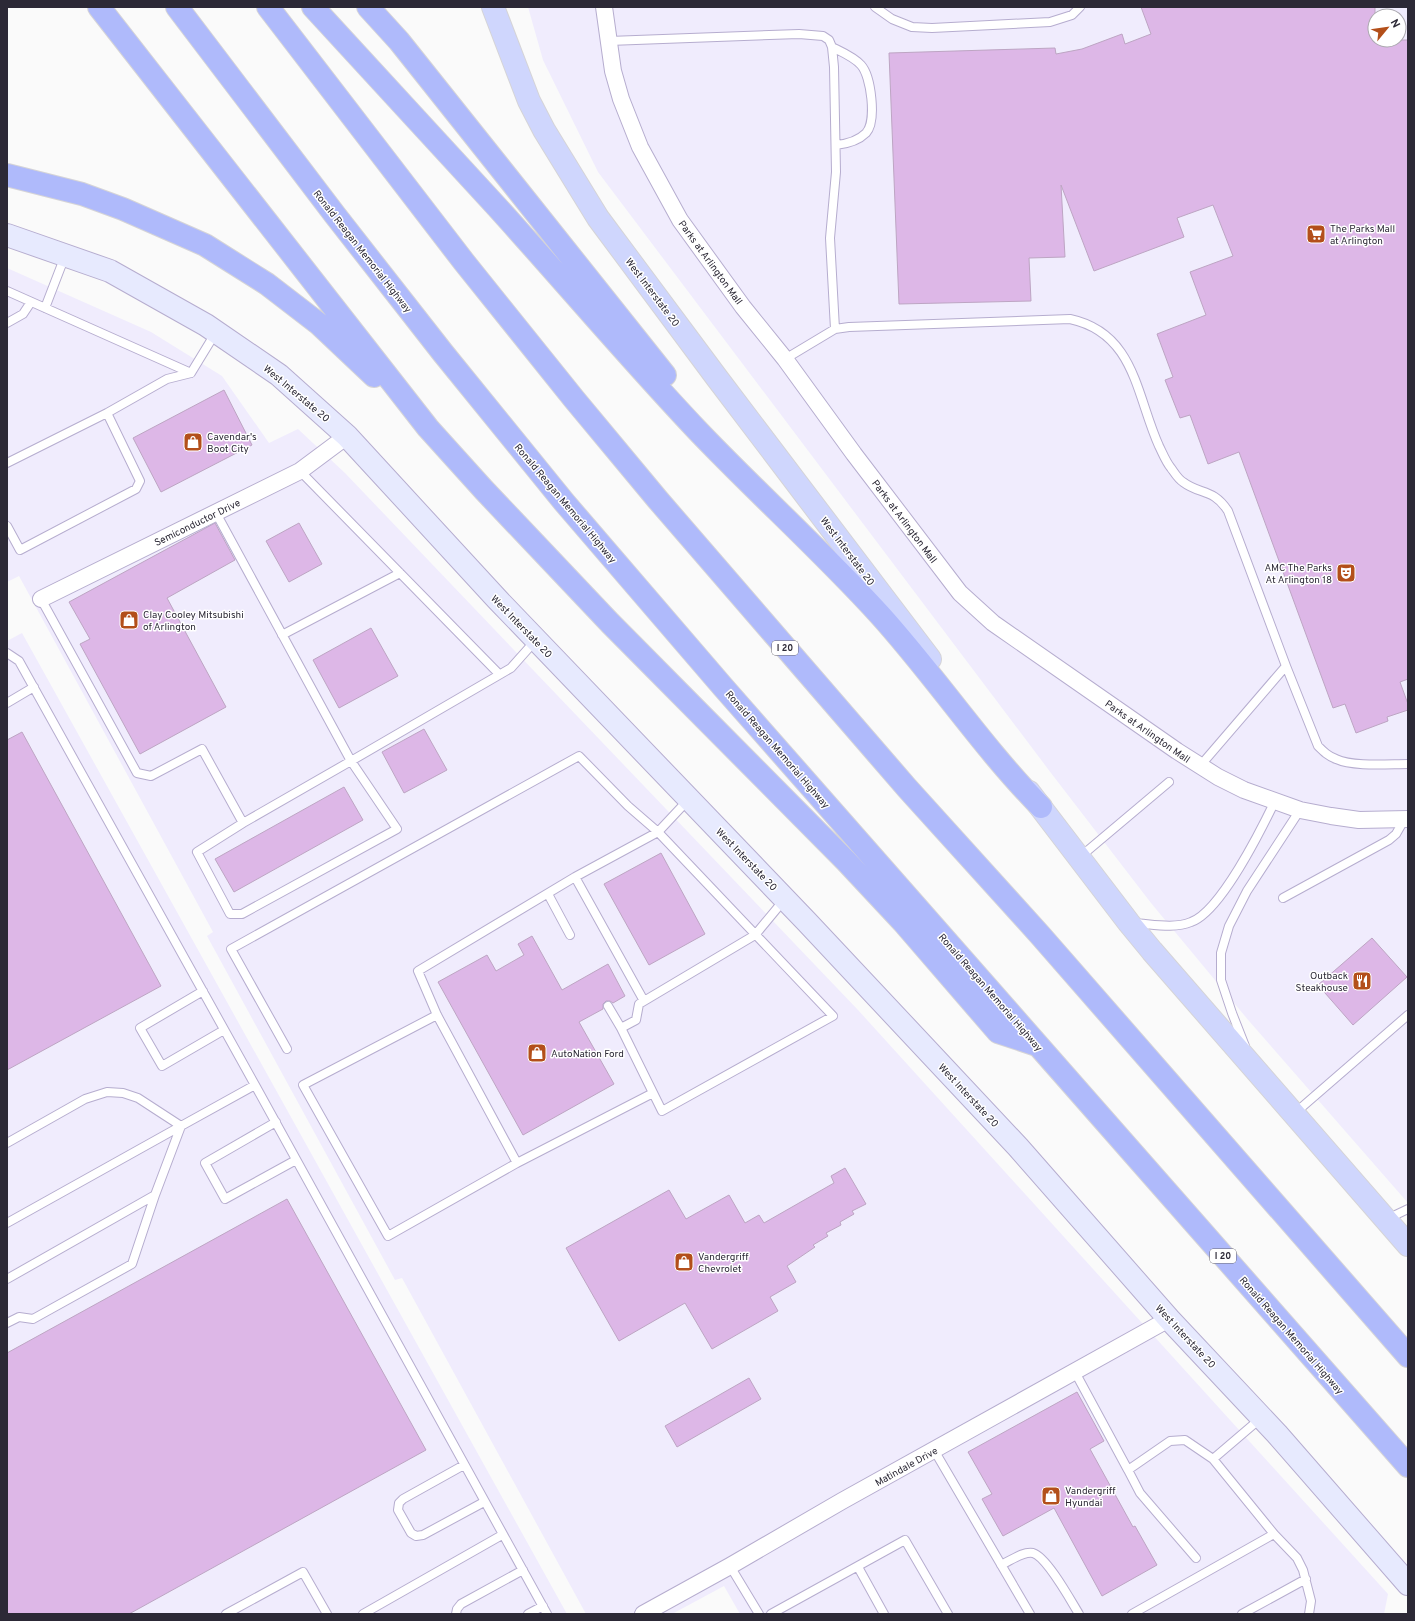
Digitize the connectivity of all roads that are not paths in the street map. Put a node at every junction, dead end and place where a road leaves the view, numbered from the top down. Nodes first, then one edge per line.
1 (99, 7) edge
2 (177, 7) edge
3 (268, 7) edge
4 (313, 7) edge
5 (368, 7) edge
6 (493, 7) edge
7 (604, 7) edge
8 (875, 7) edge
9 (1080, 7) edge
10 (609, 41) junction
11 (832, 47) junction
12 (836, 145) junction
13 (7, 175) edge
14 (7, 235) edge
15 (65, 255) junction
16 (7, 291) edge
17 (31, 302) junction
18 (45, 308) junction
19 (7, 323) edge
20 (835, 329) junction
21 (216, 332) junction
22 (785, 359) junction
23 (191, 373) junction
24 (107, 413) junction
25 (428, 428) junction
26 (347, 436) junction
27 (7, 463) edge
28 (300, 471) junction
29 (216, 513) junction
30 (7, 526) edge
31 (816, 547) junction
32 (400, 573) junction
33 (41, 599) joint
34 (282, 635) junction
35 (536, 640) junction
36 (7, 653) edge
37 (1286, 666) junction
38 (499, 674) junction
39 (34, 687) junction
40 (7, 703) edge
41 (352, 761) junction
42 (1408, 764) edge
43 (1200, 766) junction
44 (1170, 782) dead end
45 (689, 800) junction
46 (1275, 801) junction
47 (1041, 807) junction
48 (1300, 810) junction
49 (1406, 820) edge
50 (244, 823) junction
51 (658, 832) junction
52 (1079, 857) junction
53 (575, 877) junction
54 (548, 894) junction
55 (1283, 898) dead end
56 (785, 899) junction
57 (1129, 922) junction
58 (570, 935) dead end
59 (755, 935) junction
60 (202, 990) junction
61 (644, 1001) junction
62 (608, 1006) dead end
63 (437, 1015) junction
64 (1408, 1015) edge
65 (621, 1028) junction
66 (224, 1030) junction
67 (1038, 1046) junction
68 (287, 1049) dead end
69 (1254, 1067) junction
70 (255, 1085) junction
71 (653, 1093) junction
72 (1294, 1114) junction
73 (276, 1122) junction
74 (181, 1126) junction
75 (7, 1143) edge
76 (296, 1160) junction
77 (517, 1164) junction
78 (155, 1195) junction
79 (1408, 1209) edge
80 (1386, 1220) junction
81 (7, 1223) edge
82 (1408, 1245) edge
83 (7, 1279) edge
84 (1169, 1319) junction
85 (7, 1323) edge
86 (1408, 1356) edge
87 (1075, 1372) junction
88 (1262, 1418) junction
89 (934, 1450) junction
90 (1213, 1459) junction
91 (464, 1465) junction
92 (1408, 1466) edge
93 (1128, 1470) junction
94 (484, 1502) junction
95 (1274, 1534) junction
96 (502, 1535) junction
97 (1196, 1558) dead end
98 (730, 1566) junction
99 (1001, 1566) junction
100 (858, 1567) junction
101 (523, 1570) junction
102 (1306, 1579) junction
103 (1408, 1584) edge
104 (543, 1606) junction
105 (226, 1614) edge
106 (328, 1614) edge
107 (363, 1614) edge
108 (456, 1614) edge
109 (528, 1614) edge
110 (547, 1614) edge
111 (643, 1614) edge
112 (759, 1614) edge
113 (771, 1614) edge
114 (884, 1614) edge
115 (948, 1614) edge
116 (1030, 1614) edge
117 (1079, 1614) edge
118 (1132, 1614) edge
119 (1242, 1614) edge
120 (1309, 1614) edge

1 - 25 highway
2 - 67 highway, Ronald Reagan Memorial Highway / I 20
3 - 86 highway, I 20
4 - 31 highway
5 - 31 highway
6 - 47 main road, West Interstate 20
7 - 10 street, Parks at Arlington Mall
8 - 9 lane
10 - 11 lane
10 - 22 street, Parks at Arlington Mall
11 - 12 lane
11 - 12 lane
12 - 20 lane
13 - 25 highway
14 - 15 main road, West Interstate 20
15 - 18 lane
15 - 21 main road, West Interstate 20
16 - 17 lane
17 - 18 lane
17 - 19 lane
18 - 23 lane
20 - 22 lane
20 - 37 lane
21 - 23 lane
21 - 26 main road, West Interstate 20
22 - 43 street, Parks at Arlington Mall
23 - 24 lane
24 - 27 lane
24 - 30 lane
25 - 67 highway
26 - 28 street, Semiconductor Drive
26 - 35 main road, West Interstate 20
28 - 29 street, Semiconductor Drive
28 - 32 lane
29 - 33 street, Semiconductor Drive
29 - 34 lane
31 - 47 highway
32 - 34 lane
32 - 38 lane
33 - 50 lane
34 - 41 lane
35 - 38 lane
35 - 45 main road, West Interstate 20
36 - 39 lane
37 - 42 lane
37 - 43 lane
38 - 41 lane
39 - 40 lane
39 - 60 lane
41 - 50 lane
41 - 50 lane
43 - 46 street, Parks at Arlington Mall
44 - 52 lane
45 - 51 lane
45 - 56 main road, West Interstate 20
46 - 48 street, Parks at Arlington Mall
46 - 57 lane
47 - 52 main road, West Interstate 20
48 - 49 street, Parks at Arlington Mall
48 - 69 lane
49 - 55 lane
51 - 53 lane
51 - 59 lane
51 - 68 lane
52 - 57 main road, West Interstate 20
53 - 54 lane
53 - 61 lane
54 - 58 lane
54 - 63 lane
56 - 59 lane
56 - 84 main road, West Interstate 20
57 - 69 main road, West Interstate 20
59 - 61 lane
59 - 71 lane
60 - 66 lane
60 - 66 lane
61 - 65 lane
62 - 65 lane
63 - 77 lane
63 - 77 lane
64 - 72 lane
65 - 71 lane
66 - 70 lane
67 - 92 highway, Ronald Reagan Memorial Highway / I 20
69 - 72 main road, West Interstate 20
70 - 73 lane
70 - 74 lane
71 - 77 lane
72 - 80 main road, West Interstate 20
73 - 76 lane
73 - 76 lane
74 - 75 lane
74 - 78 lane
74 - 81 lane
76 - 91 lane
78 - 83 lane
78 - 85 lane
79 - 80 lane
80 - 82 main road, West Interstate 20
84 - 87 street, Matindale Drive
84 - 88 main road, West Interstate 20
87 - 89 street, Matindale Drive
87 - 93 lane
88 - 90 lane
88 - 103 main road, West Interstate 20
89 - 98 street, Matindale Drive
89 - 99 lane
90 - 93 lane
90 - 95 lane
91 - 94 lane
91 - 94 lane
93 - 97 lane
94 - 96 lane
95 - 102 lane
95 - 118 lane
96 - 101 lane
96 - 107 lane
98 - 111 street, Matindale Drive
98 - 112 lane
99 - 116 lane
99 - 117 lane
100 - 113 lane
100 - 114 lane
100 - 115 lane
101 - 104 lane
101 - 108 lane
102 - 119 lane
102 - 120 lane
104 - 109 lane
104 - 110 lane
105 - 106 lane

